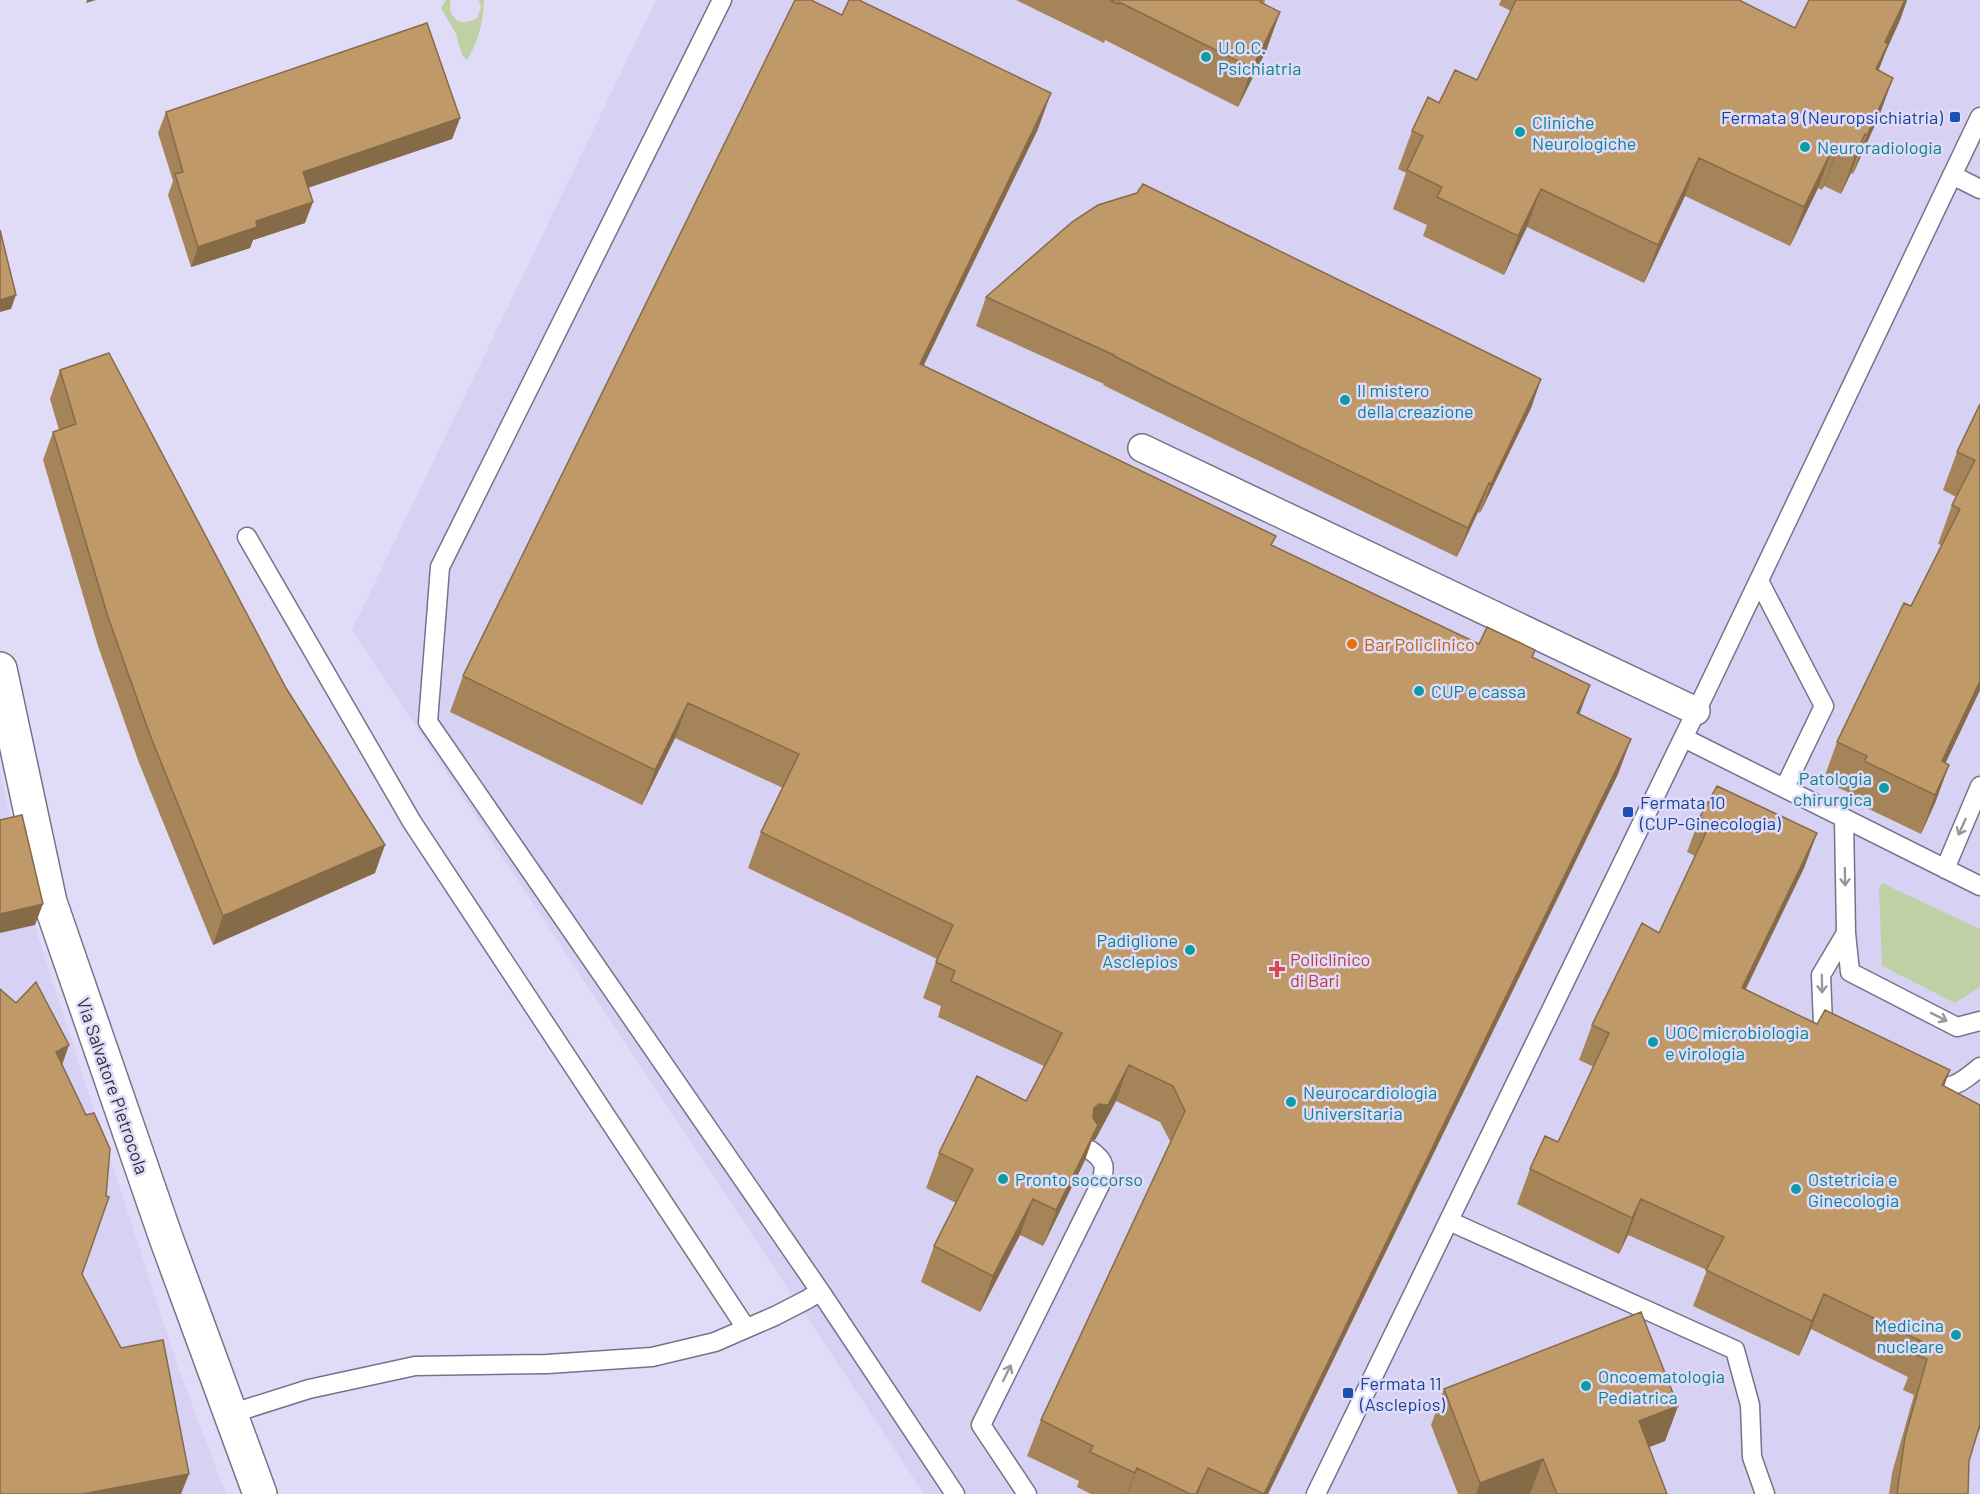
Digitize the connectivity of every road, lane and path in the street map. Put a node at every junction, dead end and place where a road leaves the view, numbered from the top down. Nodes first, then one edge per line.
1 (722, 0) edge
2 (1980, 117) edge
3 (1952, 175) junction
4 (1980, 189) edge
5 (1142, 448) dead end
6 (247, 537) dead end
7 (1759, 581) junction
8 (0, 669) edge
9 (1696, 711) junction
10 (1684, 738) junction
11 (1980, 786) edge
12 (1785, 787) junction
13 (1844, 819) junction
14 (1945, 869) junction
15 (1980, 886) edge
16 (1846, 933) junction
17 (1980, 1021) edge
18 (1850, 1048) edge
19 (1980, 1067) edge
20 (1902, 1072) edge
21 (1090, 1150) edge
22 (1449, 1221) junction
23 (820, 1290) junction
24 (746, 1328) junction
25 (230, 1414) junction
26 (260, 1494) edge
27 (955, 1494) edge
28 (1027, 1494) edge
29 (1316, 1494) edge
30 (1765, 1494) edge

1 - 23 lane
2 - 3 lane
3 - 4 lane
3 - 7 lane
5 - 9 street
6 - 24 lane
7 - 9 lane
7 - 12 lane
8 - 25 street, Via Salvatore Pietrocola
9 - 10 lane
10 - 12 lane
10 - 22 lane
11 -> 14 lane
12 - 13 lane
13 - 14 lane
13 -> 16 lane
14 - 15 lane
16 -> 17 lane
16 -> 18 lane
19 - 20 lane
28 -> 21 lane
22 - 29 lane
22 - 30 lane
23 - 24 lane
23 - 27 lane
24 - 25 lane
25 - 26 street, Via Salvatore Pietrocola

